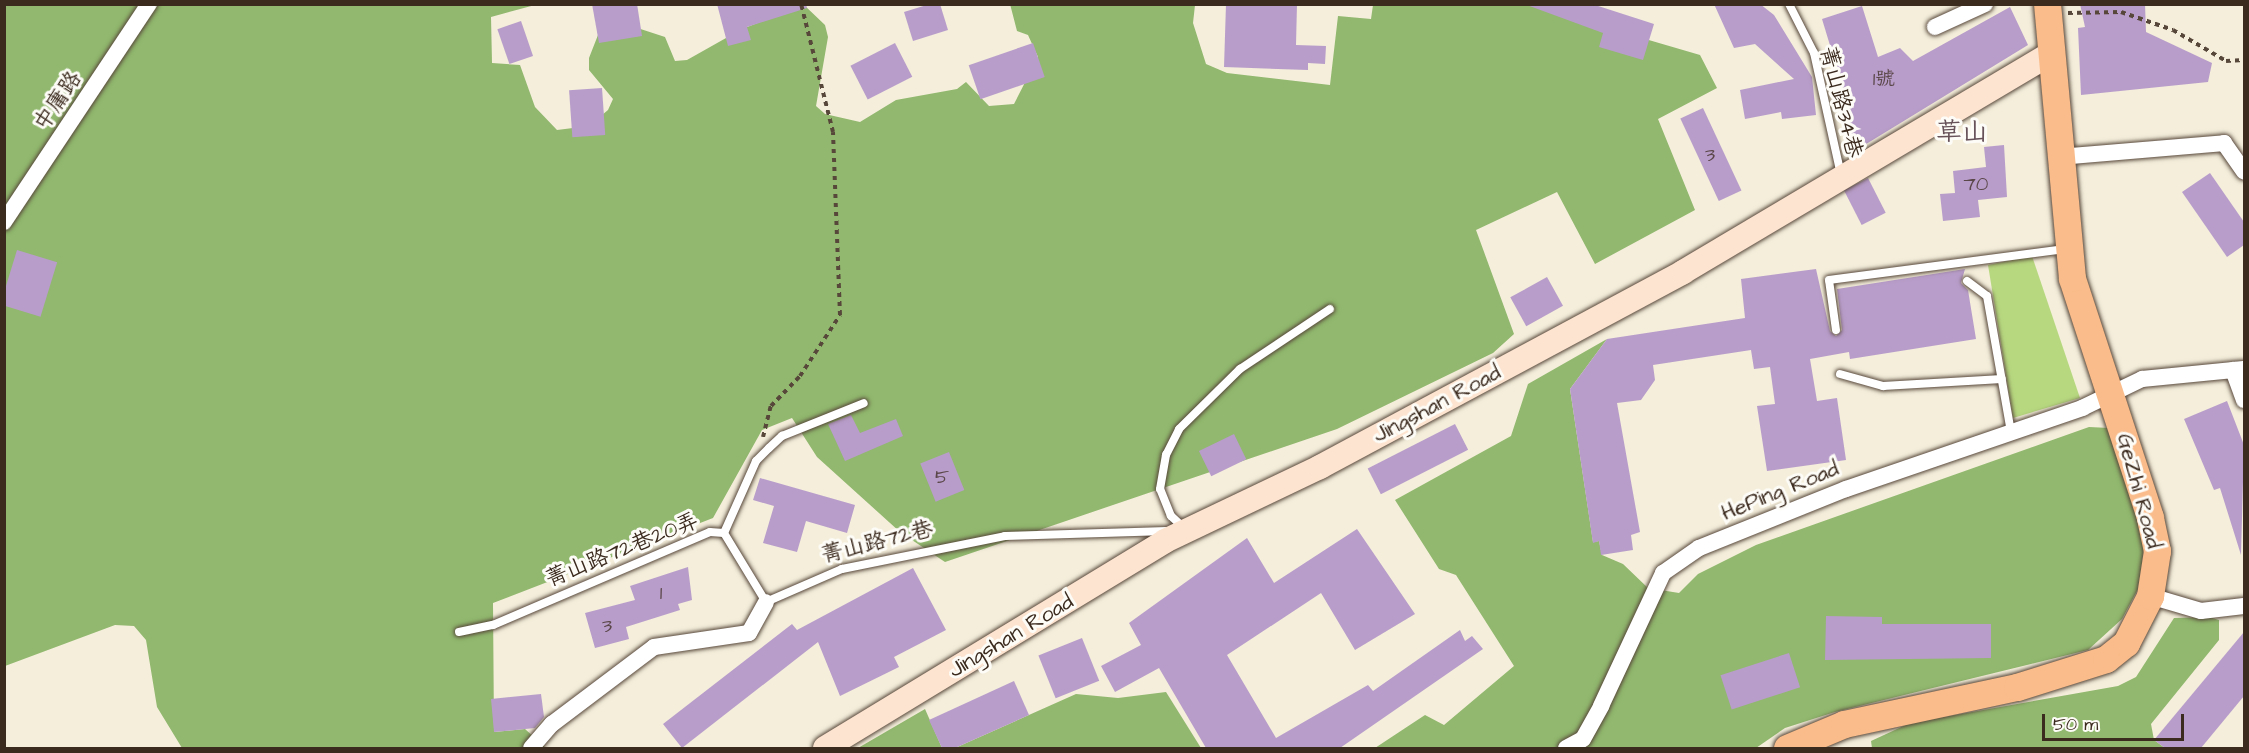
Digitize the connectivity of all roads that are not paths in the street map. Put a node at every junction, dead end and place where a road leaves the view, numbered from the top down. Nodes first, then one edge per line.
1 (149, 4) edge
2 (1789, 4) edge
3 (1985, 4) edge
4 (2047, 9) edge
5 (1935, 27) dead end
6 (2048, 55) junction
7 (2059, 157) junction
8 (2244, 172) edge
9 (1842, 176) junction
10 (4, 222) edge
11 (2069, 248) junction
12 (1967, 281) dead end
13 (1330, 309) dead end
14 (1836, 330) dead end
15 (2239, 369) edge
16 (1840, 374) dead end
17 (2002, 379) junction
18 (2111, 393) junction
19 (2244, 400) edge
20 (864, 403) dead end
21 (2011, 432) junction
22 (1187, 530) junction
23 (724, 533) junction
24 (2150, 596) junction
25 (766, 602) junction
26 (2244, 606) edge
27 (459, 632) dead end
28 (531, 748) edge
29 (825, 748) edge
30 (1566, 748) edge
31 (1787, 748) edge

1 - 10 street, 中庸路
2 - 9 lane, 菁山路34巷
3 - 5 street
4 - 6 main road
6 - 7 main road, GeZhi Road
6 - 9 street, Jingshan Road
7 - 8 street
7 - 11 main road, GeZhi Road
9 - 22 street, Jingshan Road
11 - 14 lane
11 - 18 main road, GeZhi Road
12 - 17 lane
13 - 22 lane
15 - 18 street, HePing Road
15 - 19 street
16 - 17 lane
17 - 21 lane
18 - 21 street, HePing Road
18 - 24 main road, GeZhi Road
20 - 23 lane
21 - 30 street, HePing Road
22 - 25 lane, 菁山路72巷
22 - 29 street, Jingshan Road
23 - 25 lane, 菁山路72巷20弄
23 - 27 lane, 菁山路72巷20弄
24 - 26 street
24 - 31 main road, GeZhi Road
25 - 28 street

